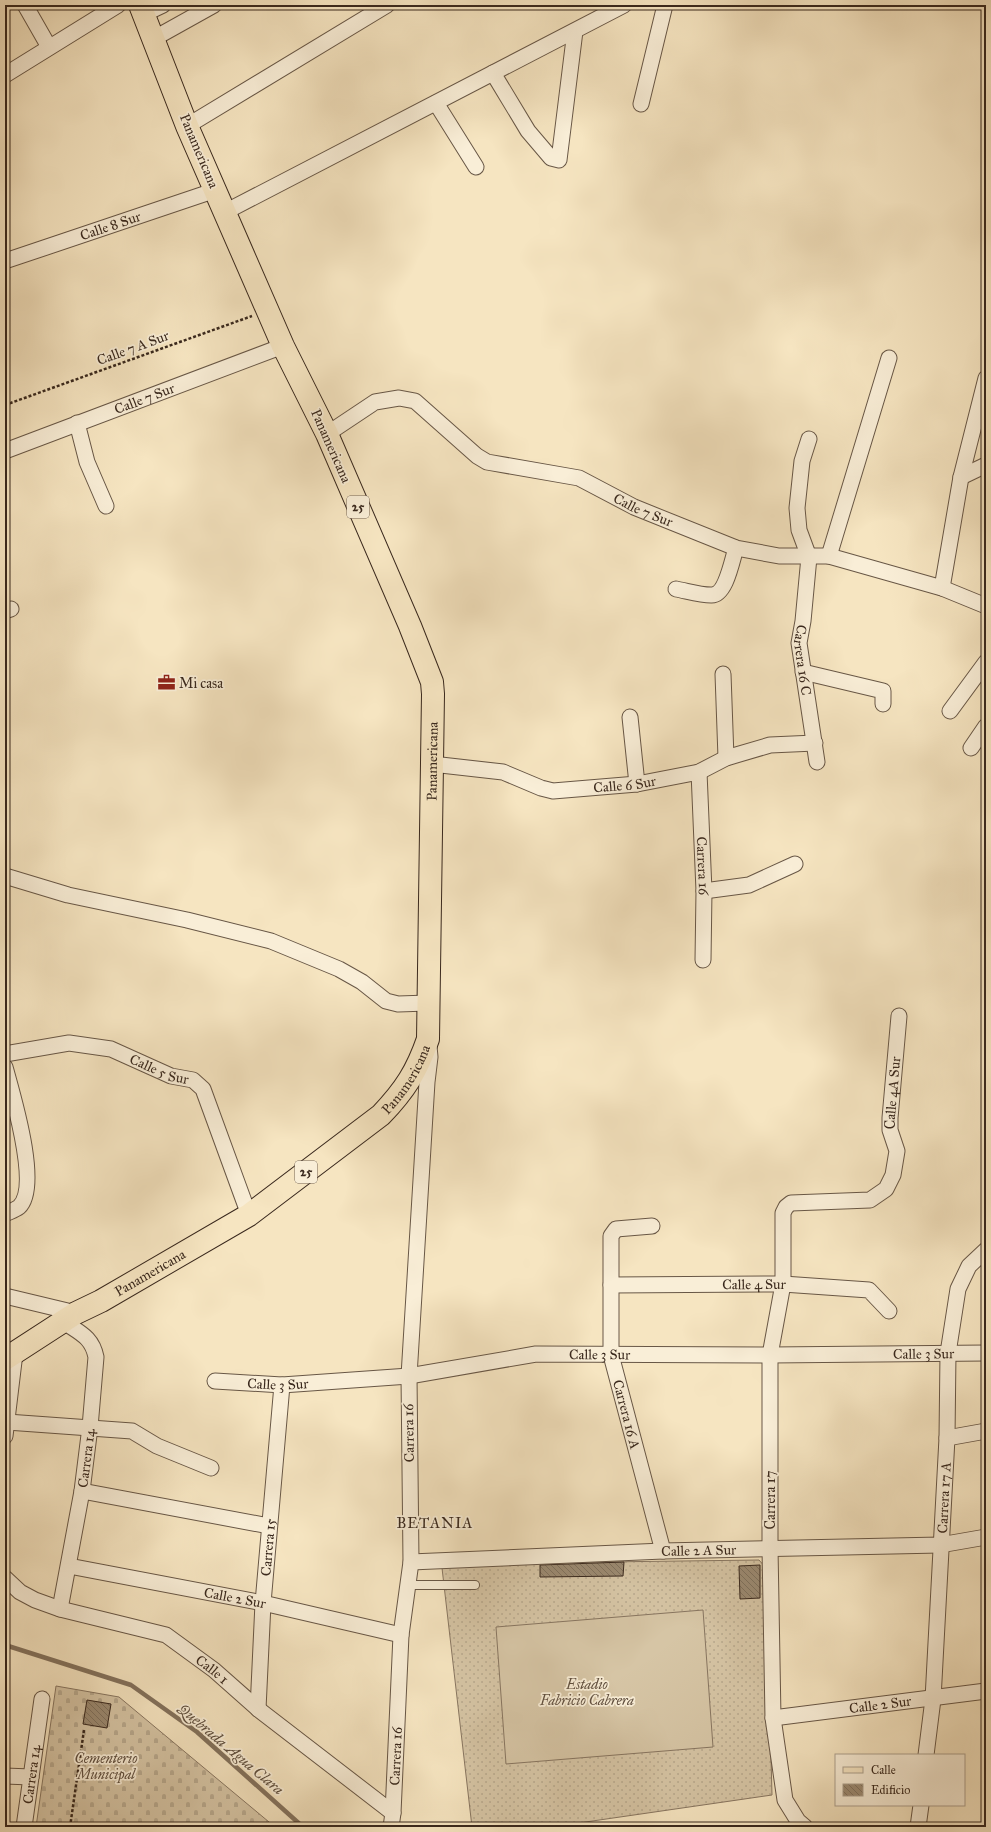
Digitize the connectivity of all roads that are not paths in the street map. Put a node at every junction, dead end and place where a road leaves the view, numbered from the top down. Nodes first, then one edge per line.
1 (25, 5) edge
2 (118, 5) edge
3 (214, 5) edge
4 (387, 5) edge
5 (624, 5) edge
6 (665, 5) edge
7 (149, 8) edge
8 (575, 31) junction
9 (153, 39) junction
10 (49, 47) junction
11 (493, 73) junction
12 (5, 75) edge
13 (436, 103) junction
14 (641, 104) dead end
15 (187, 126) junction
16 (476, 167) dead end
17 (216, 190) junction
18 (225, 212) junction
19 (5, 261) edge
20 (283, 346) junction
21 (889, 358) dead end
22 (986, 378) edge
23 (77, 423) junction
24 (327, 434) junction
25 (808, 439) dead end
26 (5, 451) edge
27 (986, 465) edge
28 (961, 477) junction
29 (106, 506) dead end
30 (736, 548) junction
31 (829, 556) junction
32 (808, 557) junction
33 (942, 588) junction
34 (676, 589) dead end
35 (986, 606) edge
36 (986, 662) edge
37 (803, 672) junction
38 (724, 674) dead end
39 (883, 697) dead end
40 (950, 711) dead end
41 (630, 717) dead end
42 (986, 726) edge
43 (815, 744) junction
44 (972, 748) dead end
45 (726, 758) junction
46 (816, 762) dead end
47 (432, 764) junction
48 (699, 772) junction
49 (637, 784) junction
50 (795, 864) dead end
51 (5, 876) edge
52 (704, 891) junction
53 (703, 960) dead end
54 (428, 1004) junction
55 (899, 1016) dead end
56 (428, 1039) junction
57 (5, 1054) edge
58 (5, 1066) edge
59 (791, 1203) joint
60 (5, 1214) edge
61 (249, 1215) junction
62 (652, 1226) dead end
63 (986, 1250) edge
64 (782, 1284) junction
65 (611, 1285) junction
66 (5, 1296) edge
67 (888, 1311) dead end
68 (70, 1318) junction
69 (948, 1353) junction
70 (986, 1353) edge
71 (611, 1355) junction
72 (770, 1355) junction
73 (10, 1356) edge
74 (409, 1376) junction
75 (215, 1381) dead end
76 (282, 1385) junction
77 (90, 1427) junction
78 (6, 1429) edge
79 (986, 1431) edge
80 (947, 1438) junction
81 (211, 1468) dead end
82 (82, 1491) junction
83 (269, 1526) junction
84 (986, 1537) edge
85 (940, 1545) junction
86 (770, 1548) junction
87 (663, 1551) junction
88 (411, 1562) junction
89 (69, 1566) junction
90 (5, 1578) edge
91 (408, 1584) junction
92 (475, 1585) dead end
93 (263, 1603) junction
94 (60, 1609) junction
95 (401, 1635) junction
96 (986, 1691) edge
97 (42, 1698) dead end
98 (933, 1699) junction
99 (258, 1709) junction
100 (773, 1718) junction
101 (926, 1754) edge
102 (5, 1776) edge
103 (31, 1777) junction
104 (920, 1806) edge
105 (392, 1820) edge
106 (24, 1827) edge
107 (805, 1827) edge
108 (918, 1827) edge

1 - 10 street
2 - 10 street
3 - 9 street
4 - 15 street
5 - 8 street
6 - 14 street
7 - 9 main road, Panamericana / 25
8 - 11 street
8 - 11 street
9 - 15 main road, Panamericana / 25
10 - 12 street
11 - 13 street
13 - 16 street
13 - 18 street
15 - 17 main road, Panamericana / 25
17 - 18 main road, Panamericana / 25
17 - 19 street, Calle 8 Sur
18 - 20 main road, Panamericana / 25
20 - 23 street, Calle 7 Sur
20 - 24 main road, Panamericana / 25
21 - 31 street
22 - 28 street
23 - 26 street, Calle 7 Sur
23 - 29 street
24 - 30 street, Calle 7 Sur
24 - 47 main road, Panamericana / 25
25 - 32 street
27 - 28 street
28 - 33 street
30 - 32 street, Calle 7 Sur
30 - 34 street
31 - 32 street, Calle 7 Sur
31 - 33 street, Calle 7 Sur
32 - 37 street, Carrera 16 C
33 - 35 street, Calle 7 Sur
36 - 40 street
37 - 39 street
37 - 43 street, Carrera 16 C
38 - 45 street
41 - 49 street
42 - 44 street
43 - 45 street, Calle 6 Sur
43 - 46 street, Carrera 16 C
45 - 48 street, Calle 6 Sur
47 - 49 street, Calle 6 Sur
47 - 54 main road, Panamericana / 25
48 - 49 street, Calle 6 Sur
48 - 52 street, Carrera 16
50 - 52 street
51 - 54 street
52 - 53 street, Carrera 16
54 - 56 main road, Panamericana / 25
55 - 59 street, Calle 4A Sur
56 - 61 main road, Panamericana / 25
56 - 74 street, Carrera 16
57 - 61 street, Calle 5 Sur
58 - 60 street
59 - 64 street, Carrera 17
61 - 68 main road, Panamericana / 25
62 - 65 street, Carrera 16 A
63 - 69 street, Carrera 17 A
64 - 65 street, Calle 4 Sur
64 - 67 street, Calle 4 Sur
64 - 72 street, Carrera 17
65 - 71 street, Carrera 16 A
66 - 68 street
68 - 73 main road, Panamericana / 25
68 - 77 street, Carrera 14
69 - 70 street, Calle 3 Sur
69 - 72 street, Calle 3 Sur
69 - 80 street, Carrera 17 A
71 - 72 street, Calle 3 Sur
71 - 74 street, Calle 3 Sur
71 - 87 street, Carrera 16 A
72 - 86 street, Carrera 17
73 - 78 street
74 - 76 street, Calle 3 Sur
74 - 88 street, Carrera 16
75 - 76 street, Calle 3 Sur
76 - 83 street, Carrera 15
77 - 78 street
77 - 81 street
77 - 82 street, Carrera 14
79 - 80 street
80 - 85 street, Carrera 17 A
82 - 83 street
82 - 89 street, Carrera 14
83 - 93 street, Carrera 15
84 - 85 street, Calle 2 A Sur
85 - 86 street, Calle 2 A Sur
85 - 98 street, Carrera 17 A
86 - 87 street, Calle 2 A Sur
86 - 100 street, Carrera 17
87 - 88 street, Calle 2 A Sur
88 - 91 street, Carrera 16
89 - 93 street, Calle 2 Sur
89 - 94 street, Carrera 14
90 - 94 street, Calle 1
91 - 92 lane
91 - 95 street, Carrera 16
93 - 95 street, Calle 2 Sur
93 - 99 street, Carrera 15
94 - 99 street, Calle 1
95 - 105 street, Carrera 16
96 - 98 street, Calle 2 Sur
97 - 103 street, Carrera 14
98 - 100 street, Calle 2 Sur
98 - 101 street, Carrera 17 A
99 - 105 street, Calle 1
100 - 107 street, Carrera 17
102 - 103 street
103 - 106 street, Carrera 14
104 - 108 street

